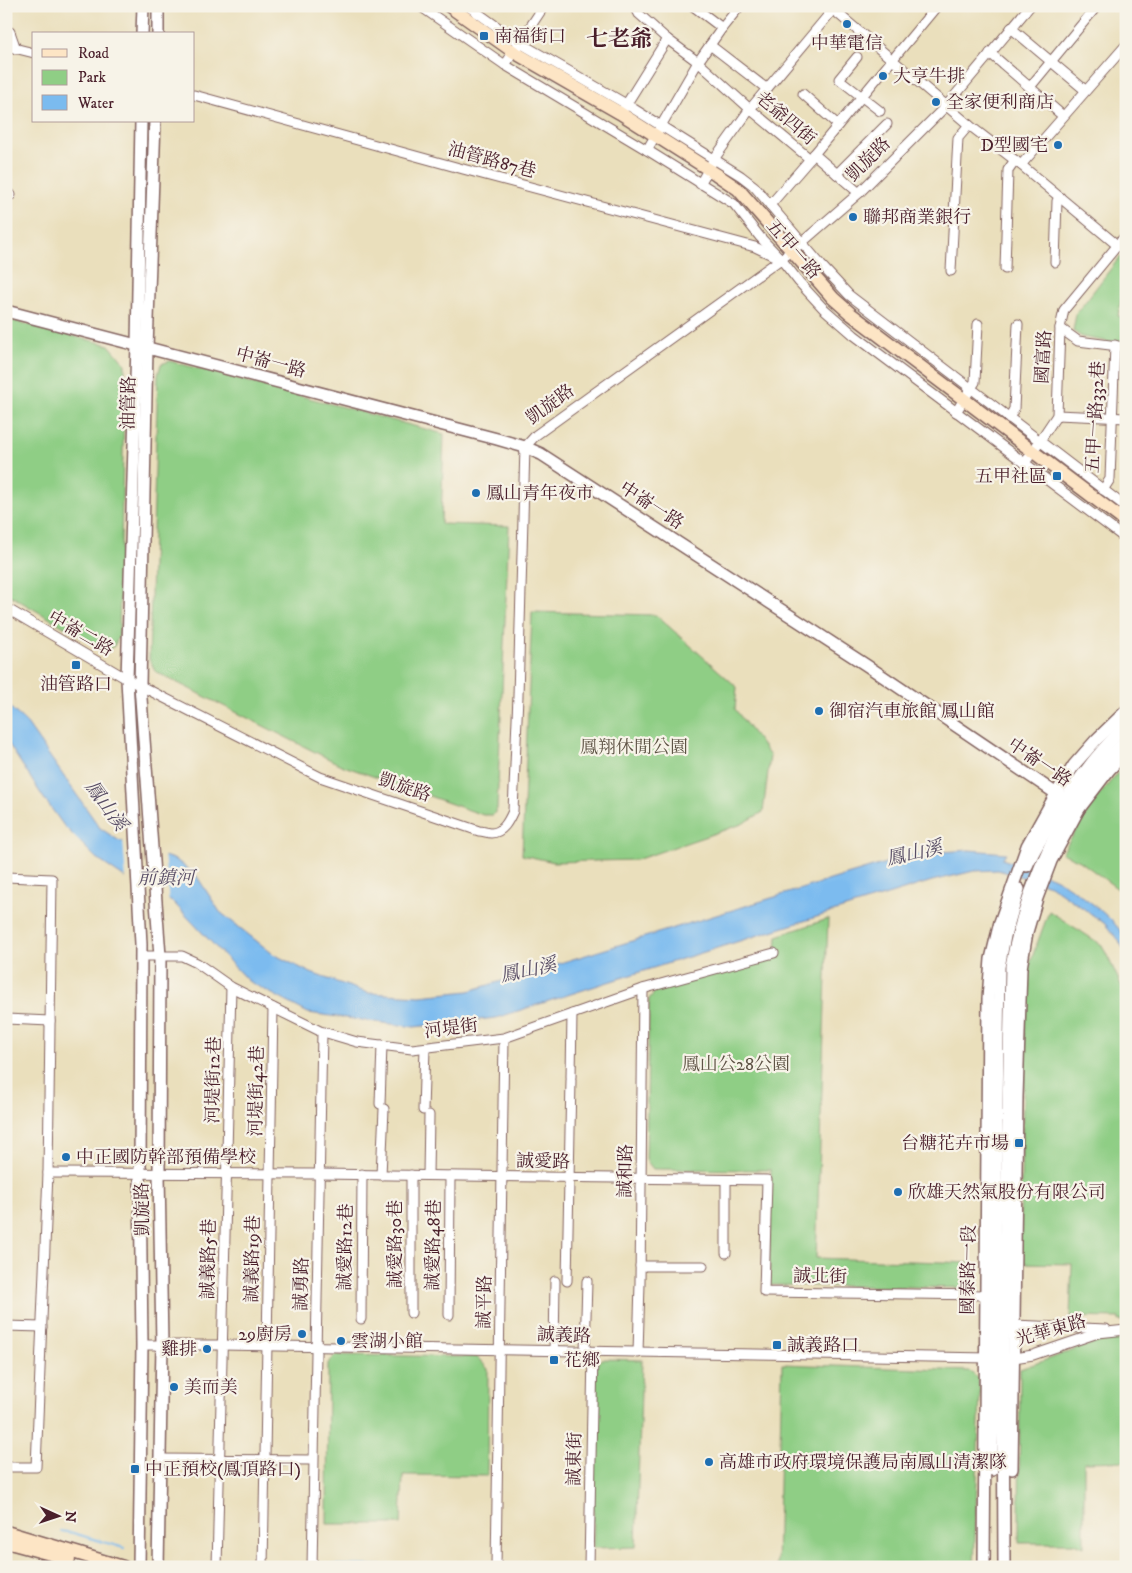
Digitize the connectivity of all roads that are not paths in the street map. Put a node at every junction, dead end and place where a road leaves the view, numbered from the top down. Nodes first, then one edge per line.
1 (143, 6) edge
2 (158, 6) edge
3 (420, 6) edge
4 (449, 6) edge
5 (468, 6) edge
6 (544, 6) edge
7 (694, 6) edge
8 (740, 6) edge
9 (937, 6) edge
10 (1030, 6) edge
11 (1097, 6) edge
12 (833, 7) edge
13 (638, 8) edge
14 (722, 28) junction
15 (1011, 28) junction
16 (6, 30) edge
17 (142, 32) edge
18 (158, 32) edge
19 (667, 39) junction
20 (710, 45) junction
21 (1126, 45) edge
22 (6, 46) edge
23 (517, 47) junction
24 (16, 49) junction
25 (32, 53) edge
26 (990, 53) junction
27 (857, 57) dead end
28 (892, 60) junction
29 (1051, 61) junction
30 (698, 62) junction
31 (505, 64) junction
32 (1030, 87) junction
33 (767, 89) junction
34 (1086, 90) junction
35 (803, 94) dead end
36 (195, 95) edge
37 (862, 96) junction
38 (947, 105) junction
39 (624, 108) junction
40 (750, 109) junction
41 (880, 111) dead end
42 (1063, 116) junction
43 (141, 122) edge
44 (155, 122) edge
45 (887, 124) dead end
46 (838, 125) junction
47 (969, 125) junction
48 (659, 130) junction
49 (648, 150) junction
50 (812, 157) junction
51 (1018, 163) junction
52 (711, 164) junction
53 (837, 174) junction
54 (700, 184) junction
55 (859, 193) junction
56 (1060, 197) junction
57 (770, 205) junction
58 (1126, 235) edge
59 (1117, 245) junction
60 (797, 247) junction
61 (781, 259) junction
62 (1055, 262) dead end
63 (1004, 269) dead end
64 (952, 271) dead end
65 (6, 312) edge
66 (978, 324) dead end
67 (1018, 324) dead end
68 (1060, 328) junction
69 (895, 330) junction
70 (886, 341) junction
71 (1116, 345) junction
72 (142, 346) junction
73 (1126, 347) edge
74 (878, 353) junction
75 (971, 388) junction
76 (964, 400) junction
77 (956, 412) junction
78 (1057, 415) junction
79 (1009, 418) junction
80 (1114, 418) junction
81 (1126, 418) edge
82 (1037, 446) junction
83 (525, 447) junction
84 (1025, 464) junction
85 (1103, 490) junction
86 (1126, 507) edge
87 (1126, 522) edge
88 (1126, 539) edge
89 (6, 608) edge
90 (127, 679) junction
91 (140, 686) junction
92 (1126, 711) edge
93 (1126, 725) edge
94 (1126, 740) edge
95 (1126, 752) edge
96 (1068, 802) junction
97 (1038, 856) junction
98 (6, 877) edge
99 (1025, 892) junction
100 (774, 952) dead end
101 (141, 956) junction
102 (160, 956) junction
103 (231, 987) junction
104 (643, 989) junction
105 (273, 1008) junction
106 (572, 1014) junction
107 (6, 1019) edge
108 (50, 1021) junction
109 (322, 1032) junction
110 (504, 1038) junction
111 (382, 1045) junction
112 (425, 1048) junction
113 (48, 1173) junction
114 (140, 1174) junction
115 (159, 1174) junction
116 (227, 1174) junction
117 (270, 1174) junction
118 (319, 1174) junction
119 (362, 1174) junction
120 (381, 1175) junction
121 (411, 1175) junction
122 (428, 1175) junction
123 (450, 1176) junction
124 (501, 1176) junction
125 (569, 1178) junction
126 (641, 1179) junction
127 (726, 1180) junction
128 (767, 1180) joint
129 (726, 1253) dead end
130 (640, 1266) junction
131 (703, 1266) dead end
132 (555, 1281) dead end
133 (567, 1281) dead end
134 (587, 1282) dead end
135 (986, 1296) junction
136 (411, 1313) dead end
137 (448, 1314) dead end
138 (360, 1320) dead end
139 (1014, 1325) junction
140 (6, 1326) edge
141 (42, 1327) junction
142 (1126, 1330) edge
143 (162, 1344) junction
144 (142, 1345) junction
145 (222, 1345) junction
146 (267, 1346) junction
147 (316, 1346) junction
148 (499, 1350) junction
149 (554, 1351) junction
150 (589, 1352) junction
151 (638, 1353) junction
152 (999, 1358) junction
153 (1008, 1407) junction
154 (159, 1459) junction
155 (219, 1459) junction
156 (264, 1460) junction
157 (313, 1460) junction
158 (6, 1467) edge
159 (6, 1532) edge
160 (6, 1542) edge
161 (95, 1567) edge
162 (123, 1567) edge
163 (139, 1567) edge
164 (158, 1567) edge
165 (217, 1567) edge
166 (263, 1567) edge
167 (312, 1567) edge
168 (496, 1567) edge
169 (589, 1567) edge
170 (984, 1567) edge
171 (990, 1567) edge
172 (1004, 1567) edge
173 (1008, 1567) edge

1 - 17 street
2 - 18 street
3 - 31 street, 五甲一路
4 - 23 main road, 五甲一路
5 - 23 street, 五甲一路
6 - 23 street
7 - 14 street
8 - 14 street
9 - 28 street, 老爺四街
10 - 15 street, 凱旋路
11 - 29 street
12 - 28 street
12 - 33 street
13 - 19 street, 老爺四街
14 - 20 street
15 - 26 street, 凱旋路
15 - 29 street
16 - 24 street
19 - 30 street, 老爺四街
19 - 39 street
20 - 30 street
20 - 33 street
21 - 34 street
22 - 24 street
23 - 31 street
23 - 39 main road, 五甲一路
24 - 25 street
26 - 32 street
26 - 38 street, 凱旋路
27 - 37 street
28 - 37 street, 老爺四街
28 - 38 street
29 - 32 street
29 - 34 street
30 - 40 street, 老爺四街
30 - 48 street
31 - 49 street, 五甲一路
32 - 42 street
33 - 40 street
34 - 42 street
35 - 46 street
36 - 61 street, 油管路87巷
37 - 41 street
37 - 46 street, 老爺四街
38 - 47 street
38 - 55 street, 凱旋路
39 - 48 main road, 五甲一路
40 - 50 street, 老爺四街
40 - 52 street
42 - 51 street
43 - 72 street, 油管路
44 - 72 street, 油管路
45 - 53 street
46 - 50 street, 老爺四街
47 - 51 street
47 - 64 street
48 - 49 street
48 - 52 main road, 五甲一路
49 - 54 street, 五甲一路
50 - 53 street
50 - 57 street
51 - 56 street
51 - 63 street
52 - 54 street
52 - 57 street, 五甲一路
52 - 60 main road, 五甲一路
53 - 55 street
54 - 61 street, 五甲一路
55 - 60 street, 凱旋路
56 - 59 street
56 - 62 street
57 - 60 street, 五甲一路
58 - 59 street, 國富路
59 - 68 street, 國富路
60 - 61 street, 凱旋路
60 - 69 street, 五甲一路
60 - 70 main road, 五甲一路
61 - 74 street, 五甲一路
61 - 83 street, 凱旋路
65 - 72 street, 中崙一路
66 - 75 street
67 - 79 street
68 - 71 street
68 - 78 street, 國富路
69 - 70 street
69 - 75 street, 五甲一路
70 - 74 street
70 - 76 main road, 五甲一路
71 - 73 street
71 - 80 street, 五甲一路332巷
72 - 83 street, 中崙一路
72 - 90 street, 油管路
72 - 91 street, 油管路
74 - 77 street, 五甲一路
75 - 76 street
75 - 79 street, 五甲一路
76 - 77 street
76 - 82 main road, 五甲一路
77 - 84 street, 五甲一路
78 - 80 street
78 - 82 street
79 - 82 street, 五甲一路
80 - 81 street
80 - 85 street, 五甲一路332巷
82 - 84 street
82 - 85 street, 五甲一路
82 - 87 main road, 五甲一路
83 - 91 street, 凱旋路
83 - 96 street, 中崙一路
84 - 88 street, 五甲一路
85 - 86 street, 五甲一路
89 - 90 street, 中崙二路
90 - 91 street, 中崙二路
90 - 101 street, 凱旋路
91 - 102 street, 凱旋路
92 - 96 street
93 - 96 street
94 - 96 street
95 - 96 street
96 - 97 street
96 - 97 street
97 - 99 street
97 - 99 street
98 - 108 street
99 - 135 street, 國泰路一段
99 - 139 street, 國泰路一段
99 - 152 street, 國泰路一段
100 - 104 street, 河堤街
101 - 102 street, 河堤街
101 - 114 street, 凱旋路
102 - 103 street, 河堤街
102 - 115 street, 凱旋路
103 - 105 street, 河堤街
103 - 116 street, 河堤街12巷
104 - 106 street, 河堤街
104 - 126 street, 誠和路
105 - 109 street, 河堤街
105 - 117 street, 河堤街42巷
106 - 110 street, 河堤街
106 - 125 street
107 - 108 street
108 - 113 street
109 - 111 street, 河堤街
109 - 118 street, 誠勇路
110 - 112 street, 河堤街
110 - 124 street, 誠平路
111 - 112 street, 河堤街
111 - 120 street
112 - 122 street
113 - 114 street, 誠愛路
113 - 141 street
114 - 115 street, 誠愛路
114 - 144 street, 凱旋路
115 - 116 street, 誠愛路
115 - 143 street, 凱旋路
116 - 117 street, 誠愛路
116 - 145 street, 誠義路5巷
117 - 118 street, 誠愛路
117 - 146 street, 誠義路19巷
118 - 119 street, 誠愛路
118 - 147 street, 誠勇路
119 - 120 street, 誠愛路
119 - 138 street, 誠愛路12巷
120 - 121 street, 誠愛路
121 - 122 street, 誠愛路
121 - 136 street, 誠愛路30巷
122 - 123 street, 誠愛路
123 - 124 street, 誠愛路
123 - 137 street, 誠愛路48巷
124 - 125 street, 誠愛路
124 - 148 street, 誠平路
125 - 126 street, 誠愛路
125 - 133 street
126 - 127 street, 誠愛路
126 - 130 street, 誠和路
127 - 128 street, 誠愛路
127 - 129 street
128 - 135 street, 誠北街
130 - 131 street
130 - 151 street, 誠和路
132 - 149 street
134 - 150 street, 誠東街
135 - 152 street, 國泰路一段
139 - 142 street, 光華東路
139 - 152 street, 國泰路一段
140 - 141 street
141 - 158 street
142 - 152 street, 光華東路
143 - 144 street, 誠義路
143 - 145 street, 誠義路
143 - 154 street, 凱旋路
144 - 163 street, 凱旋路
145 - 146 street, 誠義路
145 - 155 street, 誠義路5巷
146 - 147 street, 誠義路
146 - 156 street, 誠義路19巷
147 - 148 street, 誠義路
147 - 157 street, 誠勇路
148 - 149 street, 誠義路
148 - 168 street, 誠平路
149 - 150 street, 誠義路
150 - 151 street, 誠義路
150 - 169 street, 誠東街
151 - 152 street, 誠義路
152 - 153 street, 國泰路一段
152 - 170 street, 國泰路一段
152 - 171 street, 國泰路一段
153 - 172 street, 國泰路一段
153 - 173 street, 國泰路一段
154 - 155 street
154 - 164 street, 凱旋路
155 - 156 street
155 - 165 street, 誠義路5巷
156 - 157 street
156 - 166 street, 誠義路19巷
157 - 167 street, 誠勇路
159 - 162 main road
160 - 161 main road

